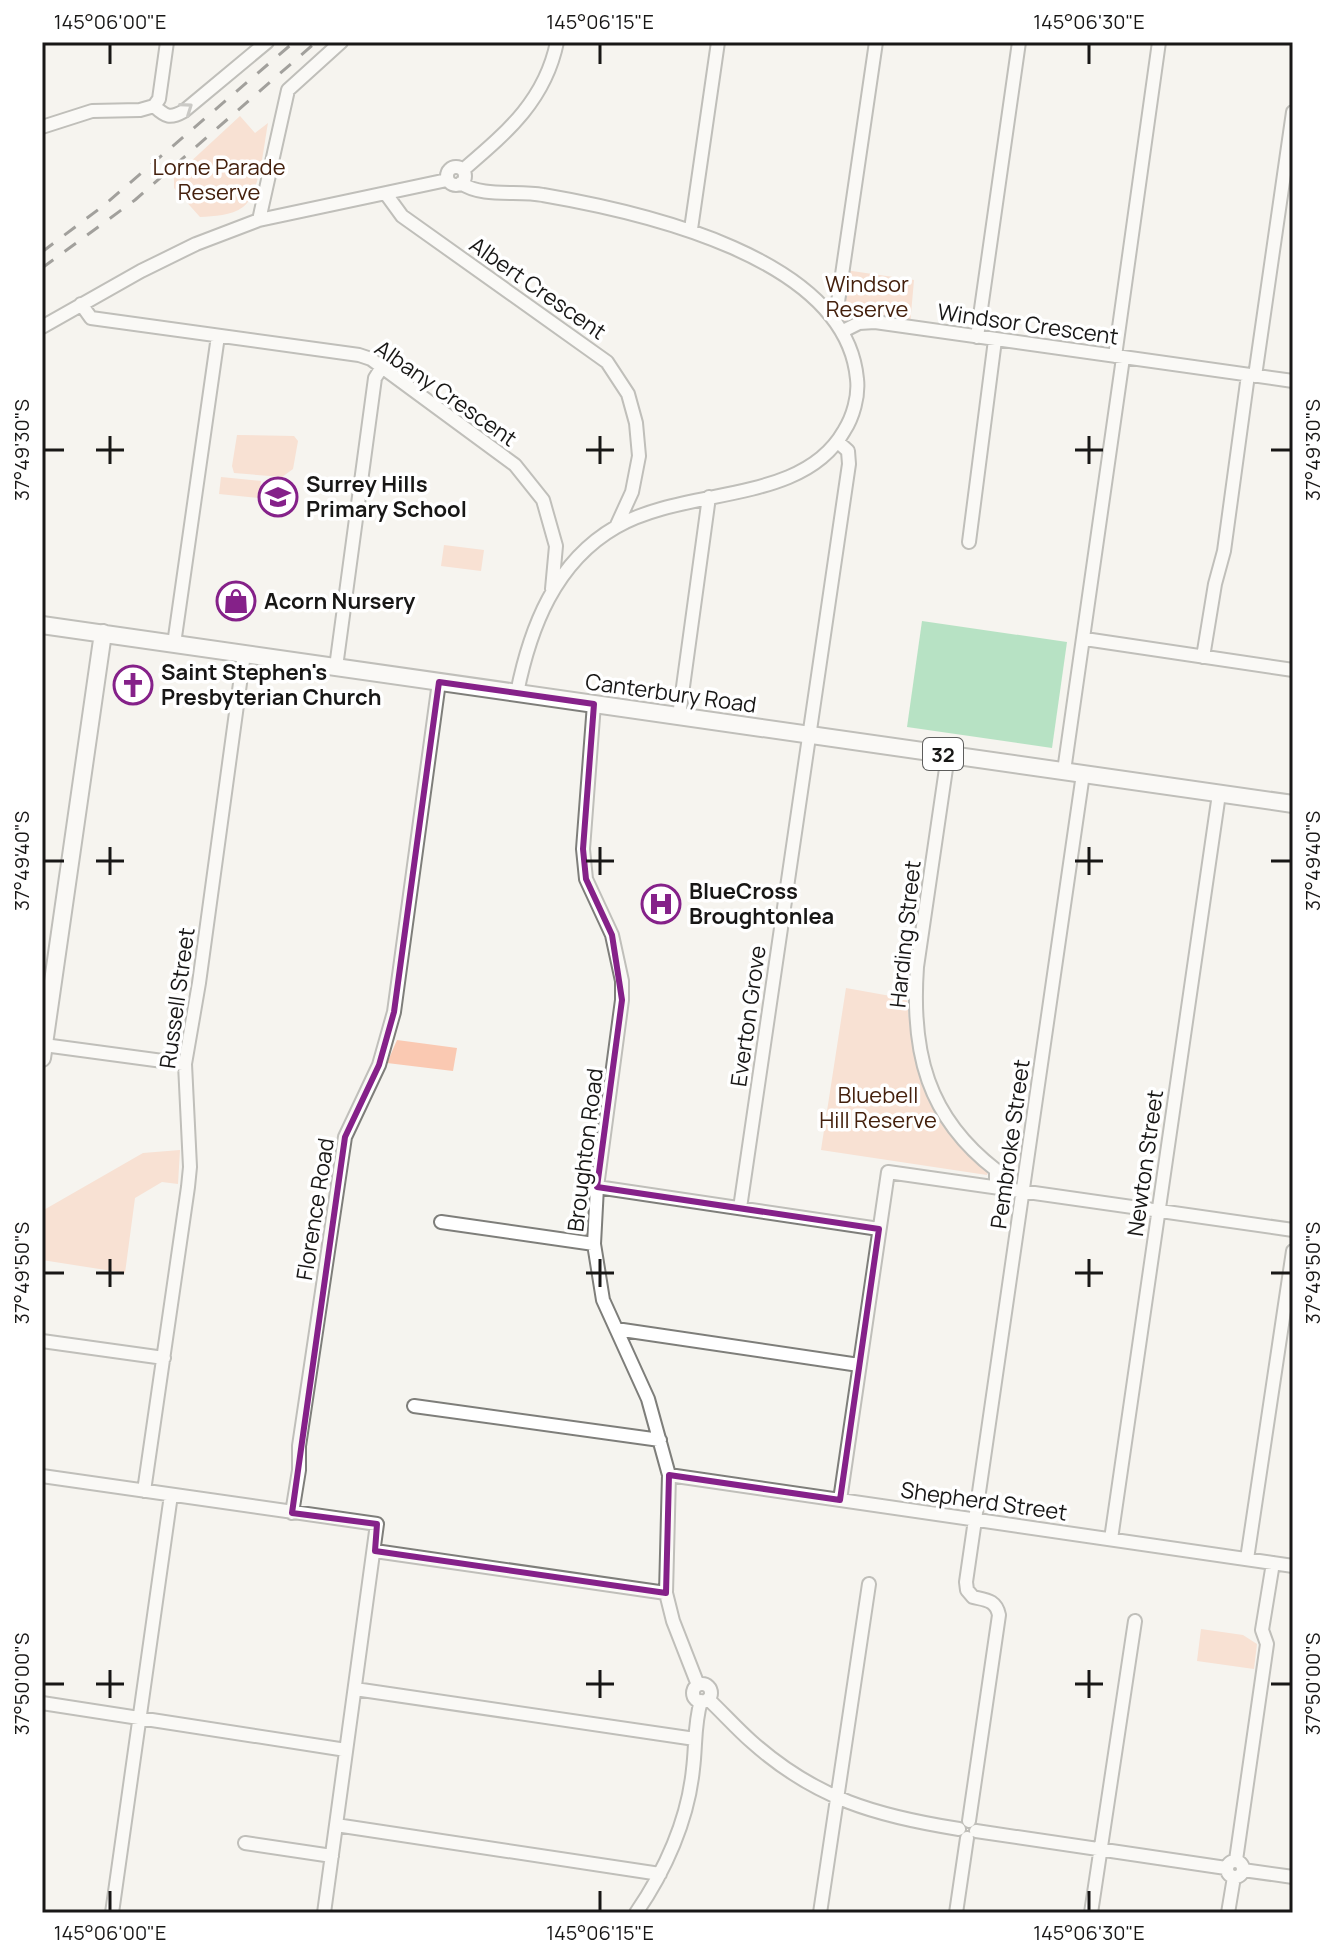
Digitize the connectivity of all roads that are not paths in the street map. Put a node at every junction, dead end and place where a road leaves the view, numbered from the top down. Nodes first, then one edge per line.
1 (167, 42) edge
2 (267, 42) edge
3 (341, 42) edge
4 (557, 42) edge
5 (718, 42) edge
6 (876, 42) edge
7 (1019, 42) edge
8 (1159, 42) edge
9 (154, 106) junction
10 (1293, 112) edge
11 (42, 127) edge
12 (462, 176) junction
13 (386, 194) junction
14 (259, 220) junction
15 (691, 229) junction
16 (81, 304) junction
17 (832, 316) junction
18 (42, 327) edge
19 (843, 331) junction
20 (218, 336) junction
21 (977, 337) junction
22 (995, 340) junction
23 (1119, 357) junction
24 (382, 367) junction
25 (1252, 376) junction
26 (1293, 381) edge
27 (838, 442) junction
28 (632, 492) junction
29 (709, 497) junction
30 (649, 512) junction
31 (616, 527) junction
32 (969, 542) dead end
33 (556, 546) junction
34 (578, 558) junction
35 (551, 592) junction
36 (42, 625) edge
37 (103, 633) junction
38 (1085, 639) junction
39 (174, 644) junction
40 (244, 654) junction
41 (1203, 657) junction
42 (336, 667) junction
43 (1293, 670) edge
44 (439, 682) junction
45 (517, 693) junction
46 (594, 704) junction
47 (679, 716) junction
48 (810, 735) junction
49 (948, 755) junction
50 (1064, 771) junction
51 (1083, 774) junction
52 (1219, 794) junction
53 (1293, 804) edge
54 (43, 1051) edge
55 (185, 1064) junction
56 (597, 1187) junction
57 (996, 1187) junction
58 (1023, 1191) junction
59 (740, 1208) junction
60 (1159, 1210) junction
61 (441, 1222) dead end
62 (879, 1229) junction
63 (1293, 1230) edge
64 (594, 1244) junction
65 (1293, 1251) edge
66 (616, 1329) junction
67 (42, 1341) edge
68 (164, 1358) junction
69 (859, 1365) junction
70 (414, 1406) dead end
71 (660, 1440) junction
72 (669, 1475) junction
73 (42, 1476) edge
74 (144, 1491) junction
75 (171, 1495) junction
76 (840, 1500) junction
77 (292, 1513) junction
78 (976, 1520) junction
79 (1111, 1539) junction
80 (375, 1551) junction
81 (1247, 1559) junction
82 (1273, 1563) junction
83 (1293, 1566) edge
84 (869, 1584) dead end
85 (666, 1593) junction
86 (1135, 1621) dead end
87 (355, 1689) junction
88 (704, 1700) junction
89 (42, 1703) edge
90 (139, 1718) junction
91 (695, 1739) junction
92 (346, 1750) junction
93 (837, 1798) junction
94 (336, 1825) junction
95 (968, 1830) junction
96 (245, 1843) dead end
97 (1101, 1849) junction
98 (332, 1856) junction
99 (1235, 1869) junction
100 (660, 1874) junction
101 (1293, 1877) edge
102 (112, 1913) edge
103 (324, 1913) edge
104 (636, 1913) edge
105 (820, 1913) edge
106 (956, 1913) edge
107 (1091, 1913) edge
108 (1228, 1913) edge

1 - 9 street
9 -> 2 street
3 - 14 street
4 - 12 street
5 - 15 street
6 - 17 street
7 - 21 street
8 - 23 street
9 - 11 street
10 - 25 street
12 - 13 street
12 - 15 street
13 - 14 street
13 - 28 street, Albert Crescent
14 - 16 street
15 - 17 street
16 - 18 street
16 - 20 street, Albany Crescent
17 - 19 street
19 - 21 street, Windsor Crescent
19 - 27 street
20 - 24 street, Albany Crescent
20 - 39 street
21 - 22 street, Windsor Crescent
22 - 23 street, Windsor Crescent
22 - 32 street
23 - 25 street, Windsor Crescent
23 - 38 street
24 - 33 street, Albany Crescent
24 - 42 street
25 - 26 street, Windsor Crescent
25 - 41 street
27 - 29 street
27 - 48 street, Everton Grove
28 - 30 street
28 - 31 street, Albert Crescent
29 - 30 street
29 - 47 street
30 - 31 street
31 - 34 street
33 - 34 street
33 - 35 street, Albany Crescent
34 - 35 street
35 - 45 street
36 - 37 main road, Canterbury Road / 32
37 - 39 main road, Canterbury Road / 32
37 - 54 main road
38 - 41 street
38 - 50 street
39 - 40 main road, Canterbury Road / 32
40 - 42 main road, Canterbury Road / 32
40 - 55 street, Russell Street
41 - 43 street
42 - 44 main road, Canterbury Road / 32
44 - 45 main road, Canterbury Road / 32
44 - 77 street, Florence Road
45 - 46 main road, Canterbury Road / 32
46 - 47 main road, Canterbury Road / 32
46 - 56 street, Broughton Road
47 - 48 main road, Canterbury Road / 32
48 - 49 main road, Canterbury Road / 32
48 - 59 street, Everton Grove
49 - 50 main road, Canterbury Road / 32
49 - 57 street, Harding Street
50 - 51 main road, Canterbury Road / 32
51 - 52 main road, Canterbury Road / 32
51 - 58 street, Pembroke Street
52 - 53 main road, Canterbury Road / 32
52 - 60 street, Newton Street
54 - 55 street
55 - 68 street, Russell Street
56 - 59 street
56 - 64 street, Broughton Road
57 - 58 street
57 - 62 street
58 - 60 street
58 - 78 street, Pembroke Street
59 - 62 street
60 - 63 street
60 - 79 street, Newton Street
61 - 64 street
62 - 69 street
64 - 66 street, Broughton Road
65 - 81 street
66 - 69 street
66 - 71 street, Broughton Road
67 - 68 street
68 - 74 street, Russell Street
69 - 76 street
70 - 71 street
71 - 72 street, Broughton Road
72 - 76 street, Shepherd Street
72 - 85 street, Broughton Road
73 - 74 street
74 - 75 street
75 - 77 street
75 - 90 street
76 - 78 street, Shepherd Street
77 - 80 street
78 - 79 street, Shepherd Street
78 - 95 street, Pembroke Street
79 - 81 street, Shepherd Street
80 - 85 street
80 - 87 street
81 - 82 street, Shepherd Street
82 - 83 street, Shepherd Street
82 - 99 street
84 - 93 street
85 - 88 street, Broughton Road
86 - 97 street
87 - 91 street
87 - 92 street
88 - 91 street
88 - 93 street
89 - 90 street
90 - 92 street
90 - 102 street
91 - 100 street
92 - 94 street
93 - 95 street
93 - 105 street
94 - 98 street
94 - 100 street
95 - 97 street
95 - 106 street
96 - 98 street
97 - 99 street
97 - 107 street
98 - 103 street
99 - 101 street
99 - 108 street
100 - 104 street

